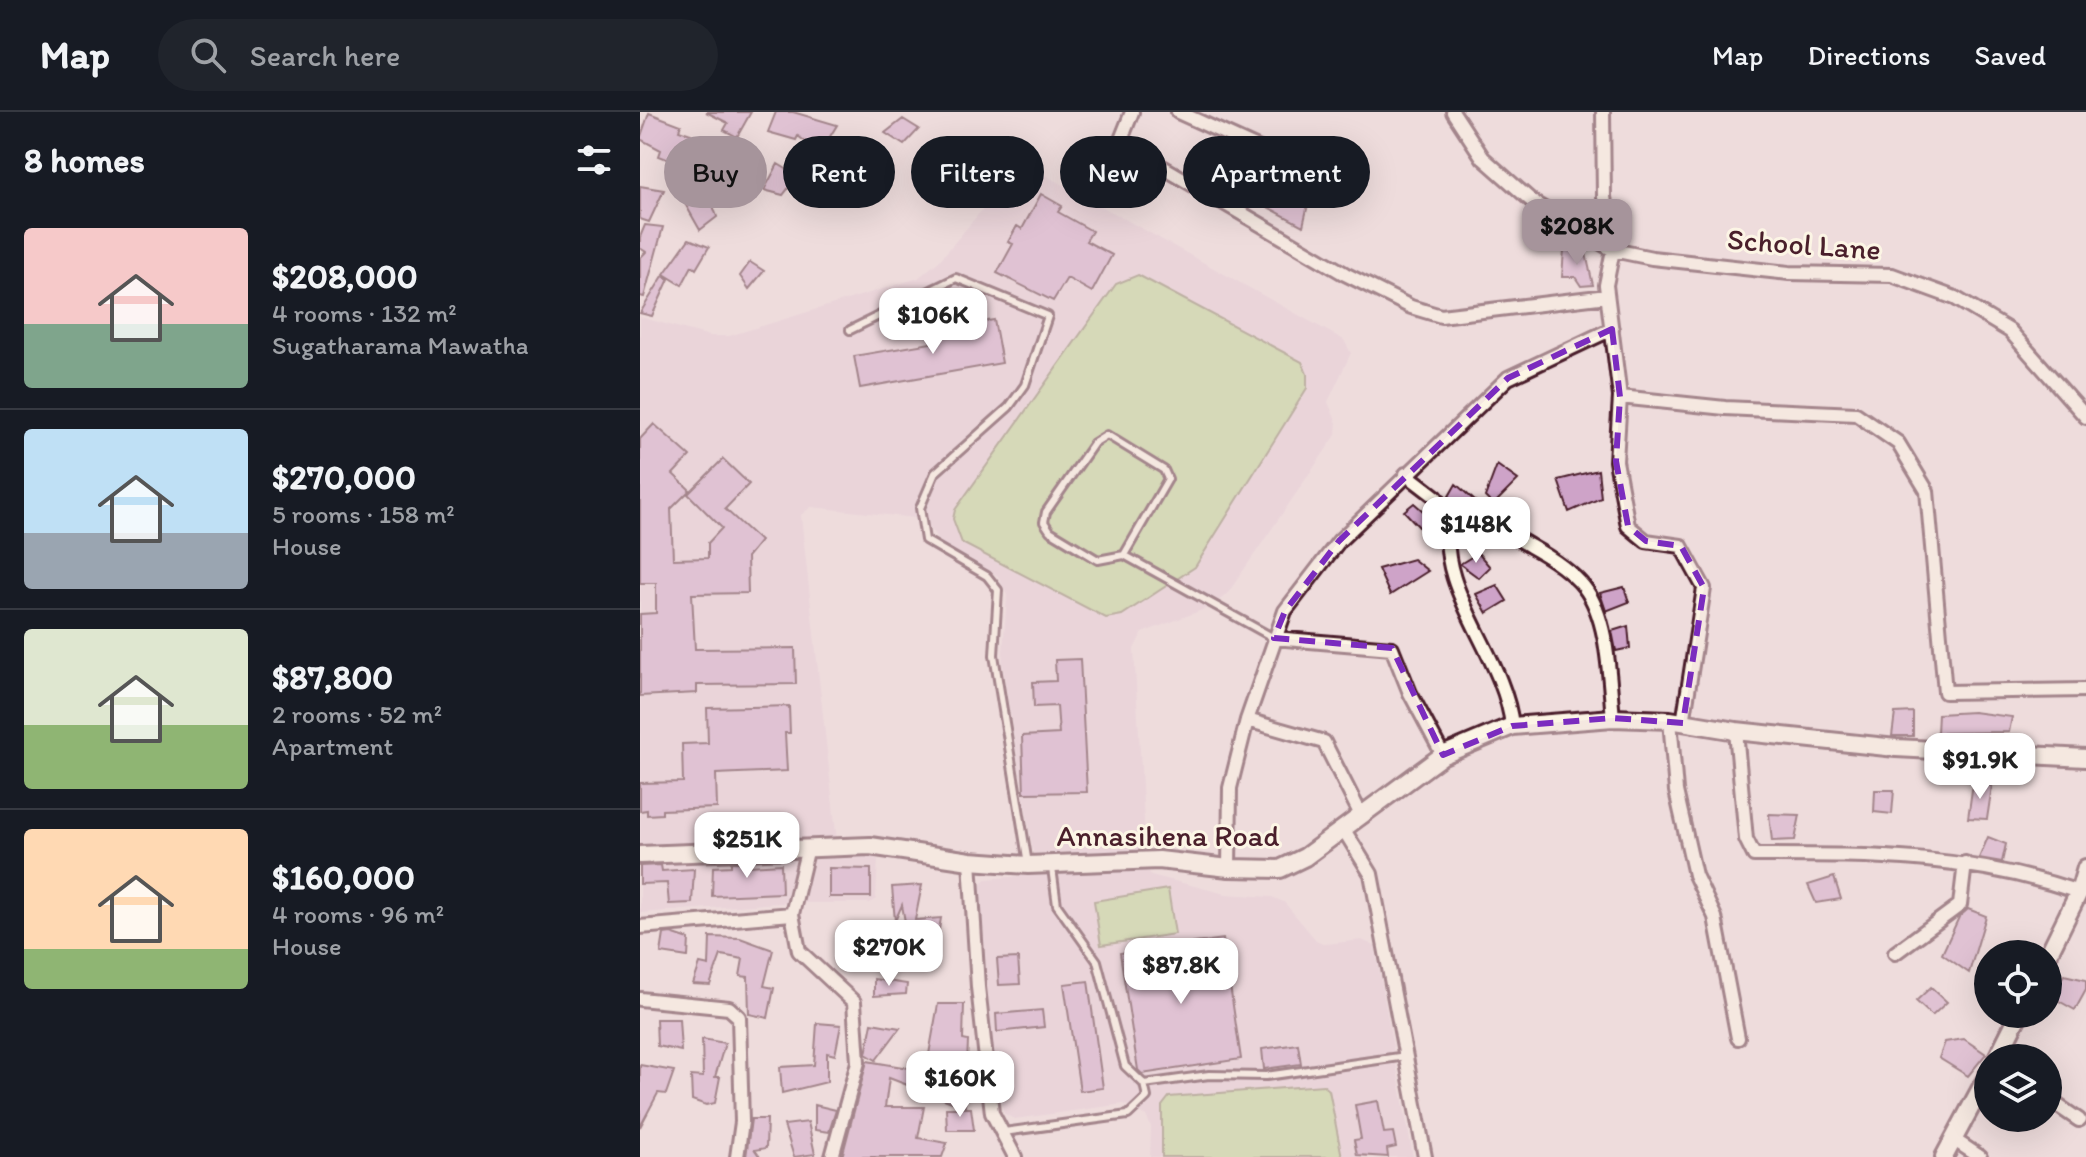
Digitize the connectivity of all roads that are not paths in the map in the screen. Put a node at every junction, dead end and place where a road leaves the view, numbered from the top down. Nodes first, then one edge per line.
1 (1132, 112) edge
2 (1178, 112) edge
3 (1453, 112) edge
4 (1603, 112) edge
5 (1231, 136) edge
6 (1613, 250) junction
7 (1607, 296) junction
8 (1612, 329) junction
9 (850, 330) dead end
10 (1620, 397) junction
11 (2086, 417) edge
12 (1406, 474) junction
13 (1450, 518) junction
14 (1124, 555) junction
15 (1274, 638) junction
16 (2086, 690) edge
17 (1613, 718) junction
18 (1247, 720) junction
19 (1676, 721) junction
20 (1512, 726) junction
21 (1736, 731) junction
22 (1443, 755) junction
23 (2086, 758) edge
24 (1362, 817) junction
25 (1344, 830) junction
26 (808, 847) junction
27 (640, 855) edge
28 (970, 861) junction
29 (1965, 863) junction
30 (1051, 864) junction
31 (1028, 865) junction
32 (1229, 868) junction
33 (2086, 868) edge
34 (2079, 892) junction
35 (792, 914) junction
36 (640, 927) edge
37 (2055, 940) edge
38 (1895, 953) dead end
39 (640, 999) edge
40 (1738, 1038) dead end
41 (1406, 1056) junction
42 (1144, 1084) junction
43 (1974, 1101) edge
44 (2062, 1108) edge
45 (2079, 1120) dead end
46 (1004, 1132) junction
47 (1953, 1139) junction
48 (737, 1157) edge
49 (832, 1157) edge
50 (1015, 1157) edge
51 (1425, 1157) edge
52 (1944, 1157) edge
53 (1980, 1157) edge

1 - 7 street
2 - 5 street
3 - 6 street, School Lane
4 - 6 street
6 - 7 street
6 - 11 street, School Lane
7 - 8 street
8 - 10 street
8 - 12 street
9 - 31 lane
10 - 16 street
10 - 19 street
12 - 13 street
12 - 15 street
13 - 17 street
13 - 20 street
14 - 14 lane
14 - 15 lane
15 - 18 street
15 - 22 street
17 - 19 street, Annasihena Road
17 - 20 street, Annasihena Road
18 - 24 street
18 - 32 street
19 - 21 street, Annasihena Road
19 - 40 street
20 - 22 street, Annasihena Road
21 - 23 street, Annasihena Road
21 - 29 street
22 - 24 street, Annasihena Road
24 - 25 street, Annasihena Road
25 - 32 street, Annasihena Road
25 - 41 street
26 - 27 street, Annasihena Road
26 - 28 street, Annasihena Road
26 - 35 street
28 - 31 street, Annasihena Road
28 - 46 street
29 - 34 street
29 - 38 street
30 - 31 street, Annasihena Road
30 - 32 street, Annasihena Road
30 - 42 lane
33 - 34 street
34 - 37 street
35 - 36 street
35 - 49 street
39 - 48 street
41 - 42 lane
41 - 51 street
42 - 46 lane
43 - 47 street
44 - 45 street
46 - 50 street
47 - 52 street
47 - 53 street

